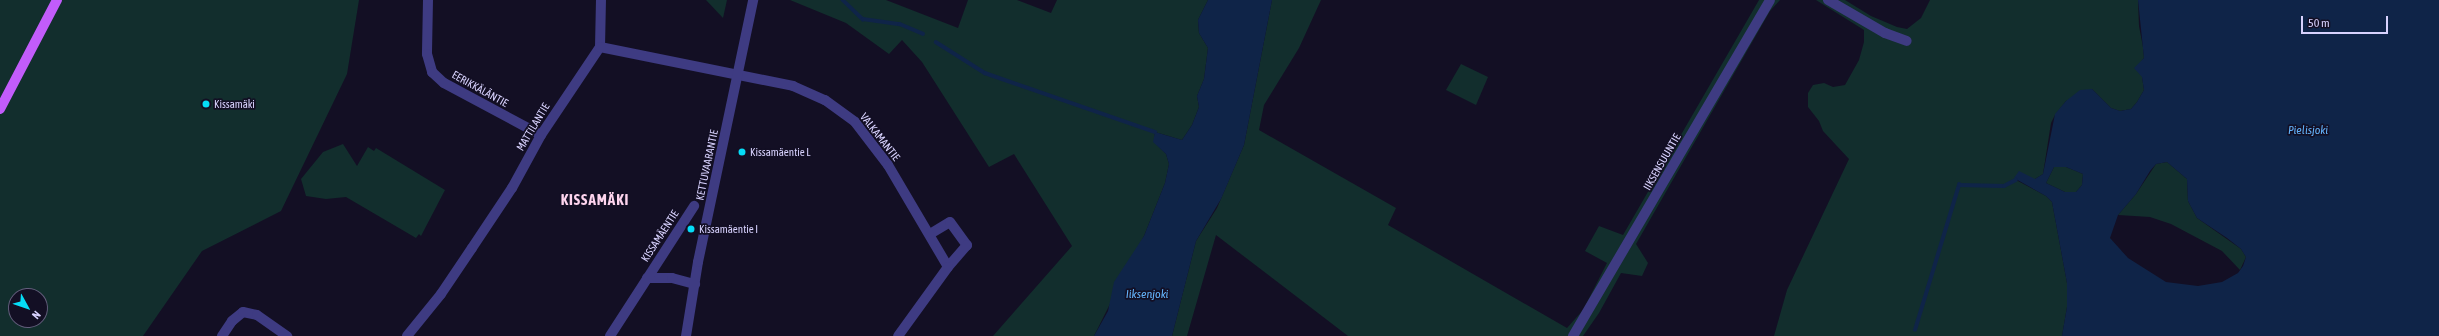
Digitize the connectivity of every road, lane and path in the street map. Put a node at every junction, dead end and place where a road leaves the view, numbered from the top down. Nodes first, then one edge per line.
1 (57, 0) edge
2 (428, 0) edge
3 (601, 0) edge
4 (753, 0) edge
5 (1770, 0) edge
6 (1828, 0) edge
7 (1907, 42) dead end
8 (600, 47) junction
9 (738, 75) junction
10 (0, 109) edge
11 (541, 135) junction
12 (694, 206) dead end
13 (930, 234) junction
14 (948, 267) junction
15 (647, 278) junction
16 (694, 284) junction
17 (222, 336) edge
18 (287, 336) edge
19 (407, 336) edge
20 (610, 336) edge
21 (686, 336) edge
22 (898, 336) edge
23 (1573, 336) edge

1 - 10 main road
2 - 11 street, EERIKKÄLÄNTIE
3 - 8 street
4 - 9 street, KETTUVAARANTIE
5 - 23 street, IIKSENSUUNTIE
6 - 7 street
8 - 9 street
8 - 11 street, MATTILANTIE
9 - 13 street, VALKAMANTIE
9 - 16 street, KETTUVAARANTIE
11 - 19 street, MATTILANTIE
12 - 15 street, KISSAMÄENTIE
13 - 14 street, VALKAMANTIE
13 - 14 street
14 - 22 street
15 - 16 street, KISSAMÄENTIE
15 - 20 street, KISSAMÄENTIE
16 - 21 street, KETTUVAARANTIE
17 - 18 street

